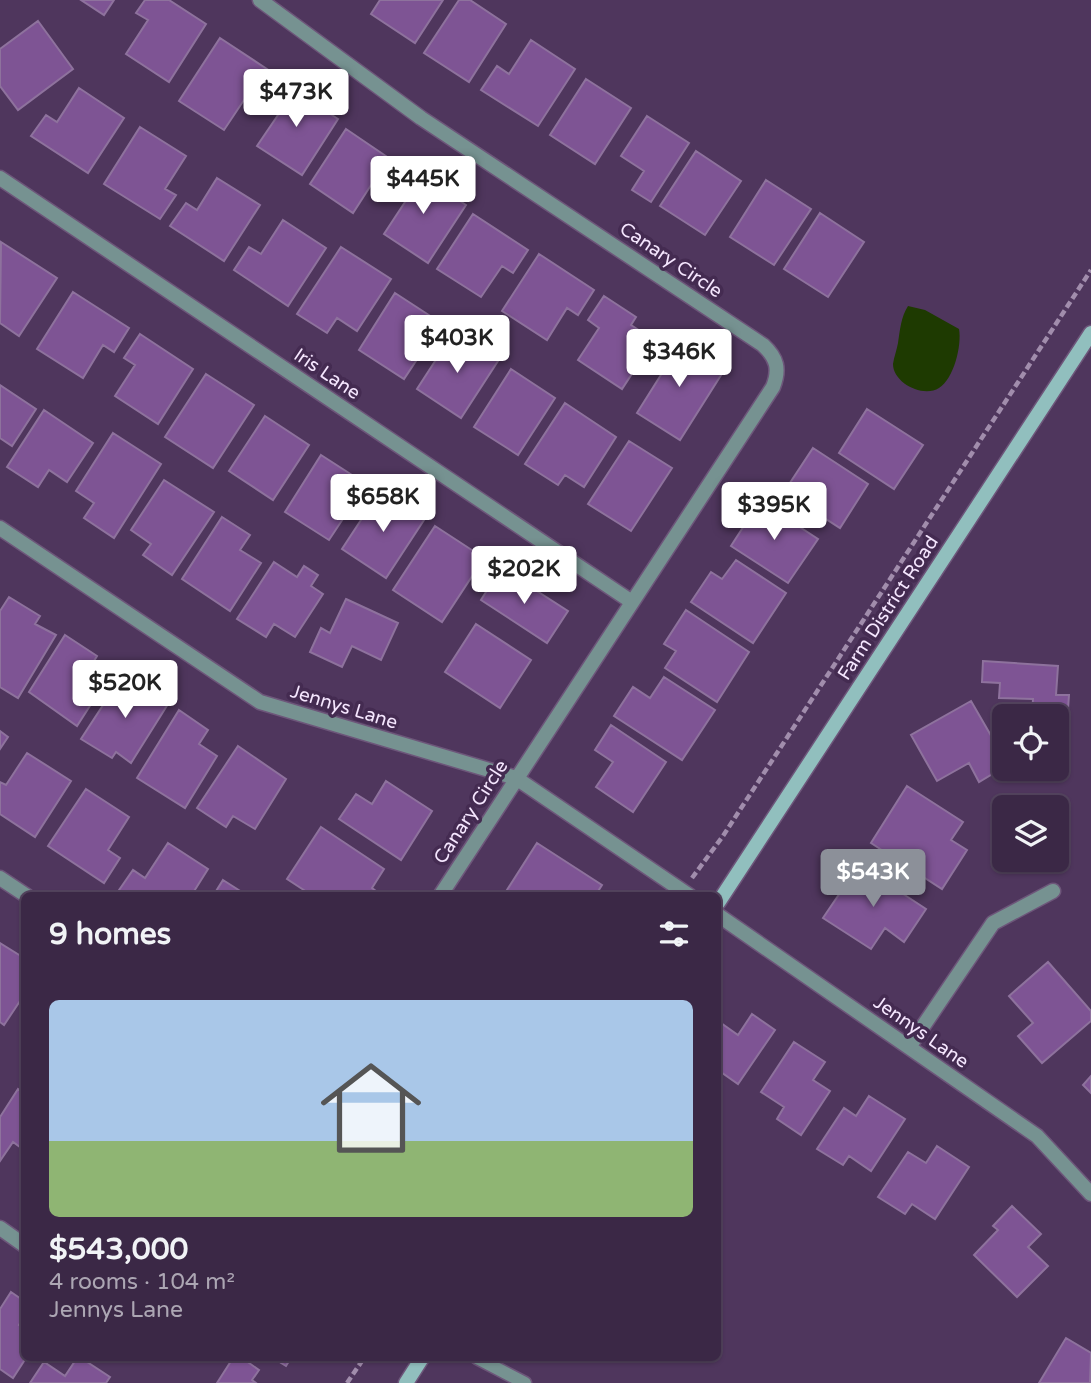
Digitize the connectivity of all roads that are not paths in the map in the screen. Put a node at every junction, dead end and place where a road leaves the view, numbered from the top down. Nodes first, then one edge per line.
1 (260, 0) edge
2 (0, 178) edge
3 (1091, 333) edge
4 (0, 528) edge
5 (632, 602) junction
6 (516, 778) junction
7 (0, 878) edge
8 (1053, 891) dead end
9 (21, 892) edge
10 (443, 892) edge
11 (683, 892) edge
12 (721, 898) edge
13 (721, 917) edge
14 (909, 1047) junction
15 (1091, 1194) edge
16 (0, 1228) edge
17 (21, 1243) edge
18 (420, 1361) edge
19 (483, 1361) edge
20 (405, 1383) edge
21 (525, 1383) edge

1 - 5 street, Canary Circle
2 - 5 street, Iris Lane
3 - 12 main road, Farm District Road
4 - 6 street, Jennys Lane
5 - 6 street, Canary Circle
6 - 10 street, Canary Circle
6 - 11 street, Jennys Lane
7 - 9 street
8 - 14 street
13 - 14 street, Jennys Lane
14 - 15 street, Jennys Lane
16 - 17 street
18 - 20 main road
19 - 21 lane

